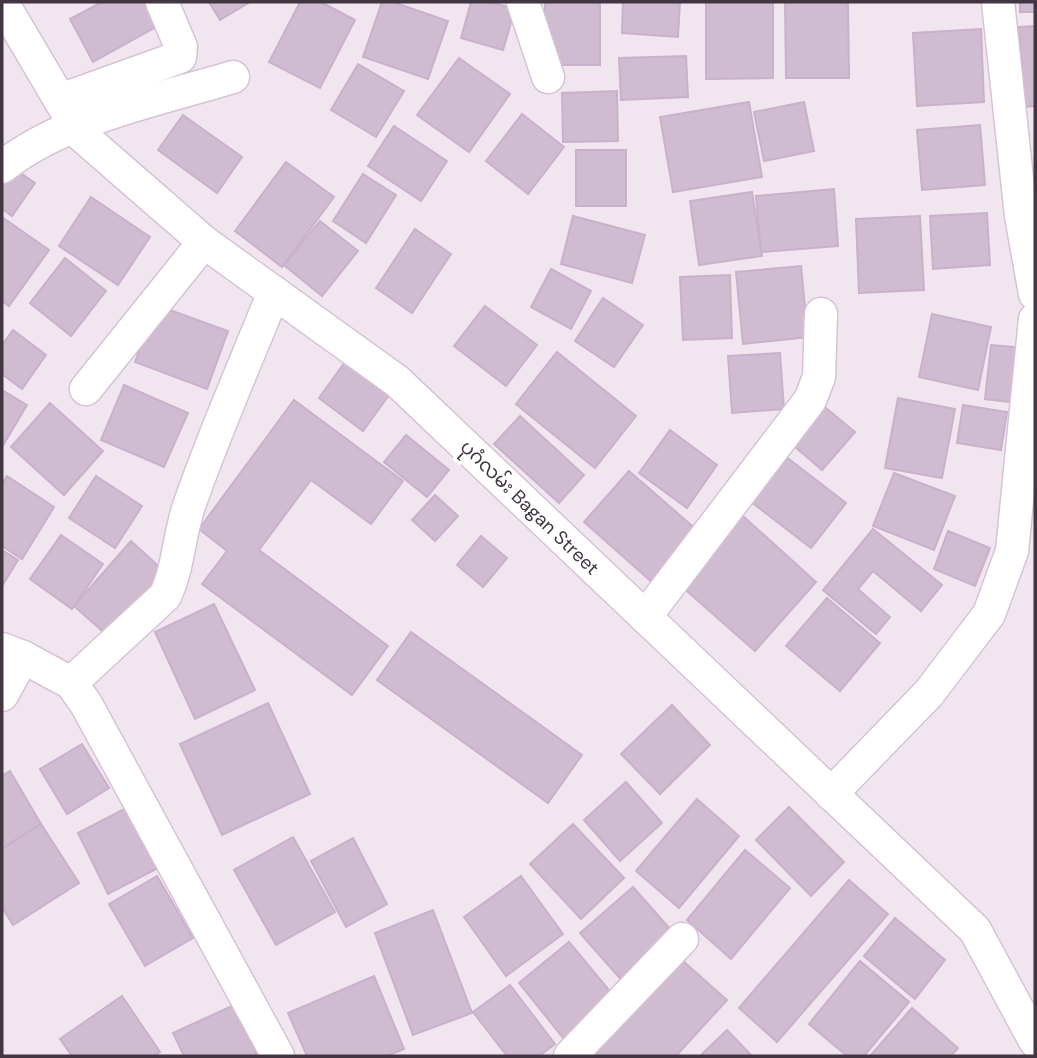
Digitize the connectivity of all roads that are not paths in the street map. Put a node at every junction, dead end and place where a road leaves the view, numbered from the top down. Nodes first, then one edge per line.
1 (2, 2) edge
2 (162, 2) edge
3 (523, 2) edge
4 (998, 2) edge
5 (233, 77) dead end
6 (548, 77) dead end
7 (67, 112) junction
8 (2, 167) edge
9 (1028, 216) edge
10 (204, 242) junction
11 (274, 292) junction
12 (1035, 294) edge
13 (821, 314) dead end
14 (1035, 319) edge
15 (86, 389) dead end
16 (645, 617) junction
17 (12, 653) edge
18 (71, 683) junction
19 (2, 695) edge
20 (831, 794) junction
21 (682, 939) dead end
22 (1035, 1041) edge
23 (278, 1056) edge
24 (570, 1056) edge

1 - 7 street, ပုဂံလမ်း Bagan Street
2 - 7 street
3 - 6 street
4 - 9 street
5 - 7 street
7 - 8 street
7 - 10 street, ပုဂံလမ်း Bagan Street
9 - 12 street
10 - 11 street, ပုဂံလမ်း Bagan Street
10 - 15 street
11 - 16 street, ပုဂံလမ်း Bagan Street
11 - 18 street
13 - 16 street
14 - 20 street
16 - 20 street, ပုဂံလမ်း Bagan Street
17 - 18 street
17 - 19 street
18 - 23 street
20 - 22 street, ပုဂံလမ်း Bagan Street
21 - 24 street

